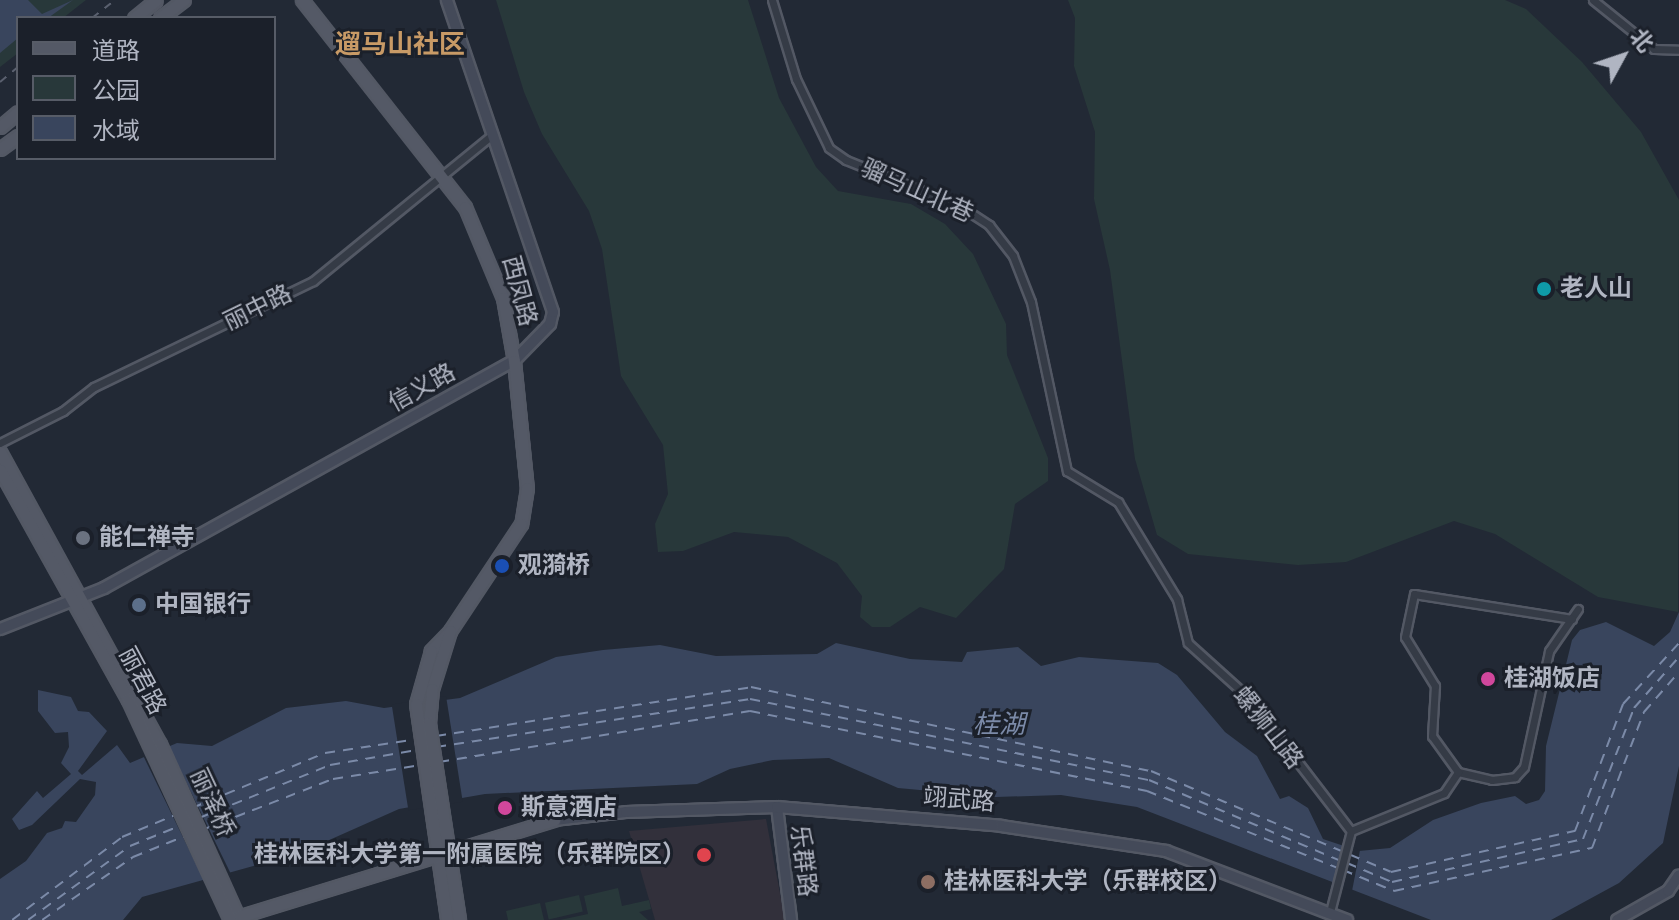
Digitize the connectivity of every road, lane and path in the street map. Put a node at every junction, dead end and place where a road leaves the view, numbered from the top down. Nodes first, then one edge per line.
1 (156, 0) edge
2 (184, 0) edge
3 (302, 0) edge
4 (447, 0) edge
5 (772, 0) edge
6 (1593, 0) edge
7 (136, 16) edge
8 (163, 16) edge
9 (1679, 50) edge
10 (16, 114) edge
11 (0, 127) edge
12 (492, 135) junction
13 (440, 173) junction
14 (514, 361) junction
15 (0, 443) edge
16 (0, 452) edge
17 (0, 470) edge
18 (1118, 502) joint
19 (78, 600) junction
20 (1578, 609) dead end
21 (1572, 619) junction
22 (0, 629) edge
23 (450, 631) junction
24 (156, 746) joint
25 (1458, 772) junction
26 (777, 807) junction
27 (554, 820) joint
28 (1351, 831) junction
29 (440, 851) junction
30 (1679, 875) edge
31 (1330, 912) junction
32 (233, 917) edge
33 (447, 920) edge
34 (459, 920) edge
35 (791, 920) edge
36 (1320, 920) edge
37 (1347, 920) edge
38 (1617, 920) edge

1 - 7 main road
2 - 8 main road
3 - 13 main road, 西凤路
4 - 12 street, 信义路
5 - 18 street, 骝马山北巷
6 - 9 street
10 - 11 main road
12 - 13 street, 丽中路
12 - 14 street, 信义路
13 - 14 main road, 西凤路
13 - 15 street, 丽中路
14 - 19 street, 信义路
14 - 23 main road, 西凤路
16 - 19 main road, 丽君路
17 - 19 main road, 丽君路
18 - 28 street, 螺狮山路
19 - 22 street, 信义路
19 - 24 main road, 丽君路
20 - 21 street
21 - 25 street
21 - 25 street
23 - 29 main road, 西凤路
23 - 29 main road, 西凤路
24 - 32 main road, 丽泽桥
25 - 28 street
26 - 27 street, 翊武路
26 - 31 street, 翊武路
26 - 35 street, 乐群路
27 - 29 main road, 翊武路
28 - 31 street
29 - 32 main road, 翊武路
29 - 33 main road
29 - 34 main road
30 - 38 street
31 - 36 street
31 - 37 street, 翊武路

